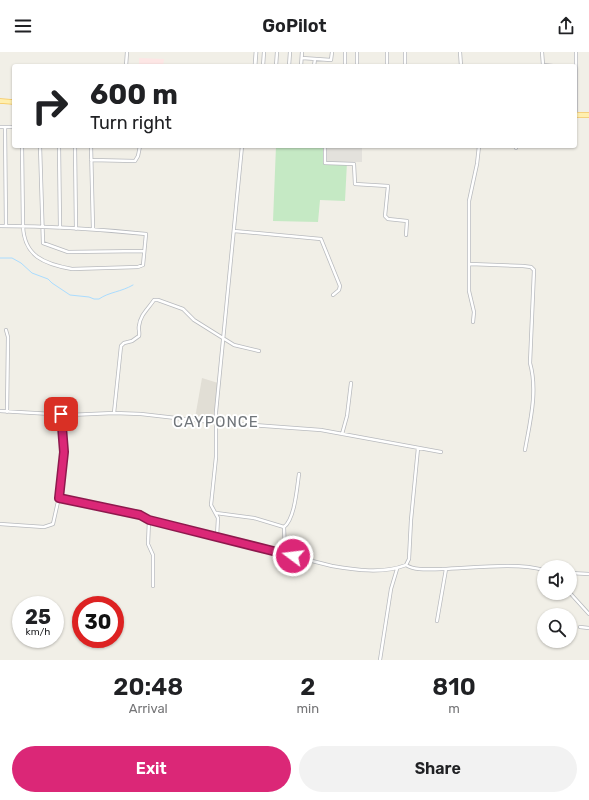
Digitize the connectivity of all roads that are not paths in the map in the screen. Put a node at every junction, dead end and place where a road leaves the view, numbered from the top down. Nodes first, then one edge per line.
1 (127, 52) edge
2 (256, 52) edge
3 (264, 52) edge
4 (277, 52) edge
5 (290, 52) edge
6 (302, 52) edge
7 (333, 52) edge
8 (345, 52) edge
9 (357, 52) edge
10 (387, 52) edge
11 (405, 52) edge
12 (460, 52) edge
13 (542, 52) edge
14 (576, 52) edge
15 (302, 58) junction
16 (315, 59) junction
17 (126, 64) edge
18 (255, 64) edge
19 (263, 64) edge
20 (276, 64) edge
21 (289, 64) edge
22 (301, 64) edge
23 (314, 64) edge
24 (345, 64) edge
25 (357, 64) edge
26 (387, 64) edge
27 (405, 64) edge
28 (460, 64) edge
29 (543, 64) edge
30 (576, 64) edge
31 (0, 101) edge
32 (12, 102) edge
33 (577, 115) edge
34 (589, 115) edge
35 (0, 127) edge
36 (5, 127) junction
37 (12, 127) edge
38 (22, 148) edge
39 (40, 148) edge
40 (59, 148) edge
41 (75, 148) edge
42 (91, 148) edge
43 (140, 148) edge
44 (242, 148) edge
45 (325, 148) edge
46 (479, 148) edge
47 (91, 160) junction
48 (0, 226) edge
49 (6, 226) junction
50 (23, 226) junction
51 (42, 226) junction
52 (60, 228) junction
53 (76, 229) junction
54 (93, 229) junction
55 (234, 231) junction
56 (406, 235) dead end
57 (144, 251) junction
58 (470, 264) junction
59 (333, 295) dead end
60 (473, 322) dead end
61 (6, 330) dead end
62 (224, 339) junction
63 (259, 351) dead end
64 (351, 383) dead end
65 (0, 411) edge
66 (7, 412) junction
67 (114, 413) junction
68 (61, 414) junction
69 (216, 421) junction
70 (342, 434) junction
71 (418, 448) junction
72 (525, 450) dead end
73 (441, 452) dead end
74 (299, 474) dead end
75 (59, 498) junction
76 (216, 513) junction
77 (149, 520) junction
78 (0, 524) edge
79 (284, 527) junction
80 (217, 536) junction
81 (285, 554) junction
82 (406, 565) junction
83 (396, 569) junction
84 (446, 569) junction
85 (537, 569) edge
86 (577, 573) edge
87 (589, 574) edge
88 (153, 586) dead end
89 (576, 600) edge
90 (589, 614) edge
91 (437, 621) dead end
92 (580, 627) dead end
93 (589, 628) edge
94 (380, 660) edge

1 - 17 street
2 - 18 street
3 - 19 street
4 - 20 street
5 - 21 street
6 - 15 street
7 - 16 street
8 - 24 street
9 - 25 street
10 - 26 street
11 - 27 street
12 - 28 street
13 - 29 street
14 - 30 street
15 - 16 street
15 - 22 street
16 - 23 street
31 - 32 main road
33 - 34 main road
35 - 36 street
36 - 37 street
36 - 49 street
38 - 50 street
39 - 51 street
40 - 52 street
41 - 53 street
42 - 47 street
43 - 47 street
44 - 55 street
45 - 56 street
46 - 58 street
47 - 54 street
48 - 49 street
49 - 50 street
50 - 51 street
50 - 57 street
51 - 52 street
51 - 57 street
52 - 53 street
53 - 54 street
54 - 57 street
55 - 59 street
55 - 62 street
58 - 60 street
58 - 72 street
61 - 66 street
62 - 63 street
62 - 67 street
62 - 69 street
64 - 70 street
65 - 66 street
66 - 68 street
67 - 68 street
67 - 69 street
68 - 75 street
69 - 70 street
69 - 76 street
70 - 71 street
71 - 73 street
71 - 82 street
74 - 79 street
75 - 77 street
75 - 78 street
76 - 79 street
76 - 80 street
77 - 80 street
77 - 88 street
79 - 81 street
80 - 81 street
81 - 83 street
82 - 83 street
82 - 84 street
83 - 94 street
84 - 85 street
84 - 91 street
86 - 87 street
89 - 90 street
92 - 93 street

